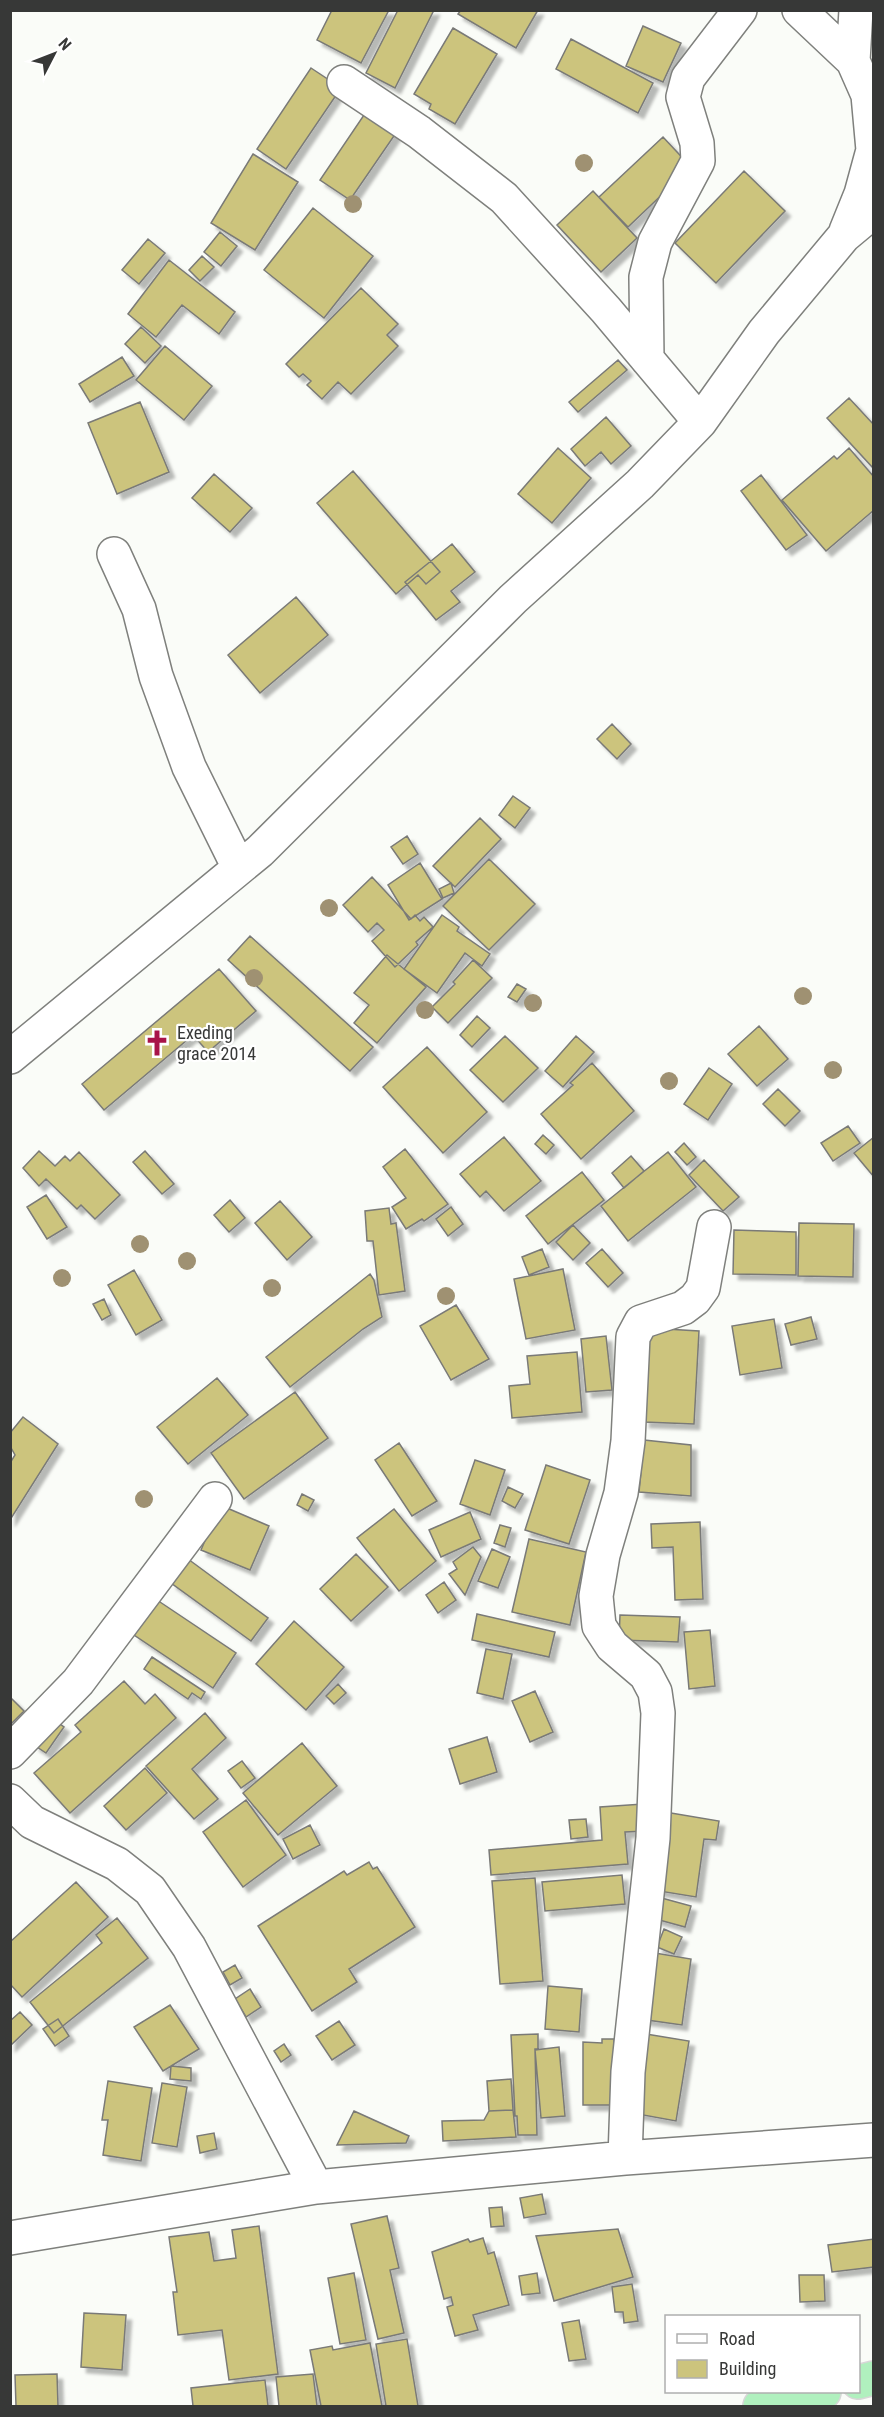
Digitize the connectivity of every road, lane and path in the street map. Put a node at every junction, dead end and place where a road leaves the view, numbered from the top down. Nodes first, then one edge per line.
1 (740, 10) edge
2 (799, 10) edge
3 (856, 10) edge
4 (853, 61) junction
5 (344, 82) dead end
6 (873, 211) edge
7 (844, 236) junction
8 (647, 359) junction
9 (700, 422) junction
10 (114, 554) dead end
11 (239, 868) junction
12 (10, 1057) edge
13 (714, 1227) dead end
14 (215, 1499) dead end
15 (10, 1752) edge
16 (10, 1802) edge
17 (873, 2140) edge
18 (625, 2158) junction
19 (316, 2187) junction
20 (10, 2238) edge
21 (815, 2393) edge
22 (760, 2406) edge

1 - 8 street
2 - 4 street
3 - 4 street
4 - 7 street
5 - 8 street
6 - 7 street
7 - 9 street
8 - 9 street
9 - 11 street
10 - 11 street
11 - 12 street
13 - 18 street
14 - 15 street
16 - 19 street
17 - 18 street
18 - 19 street
19 - 20 street
21 - 22 highway

